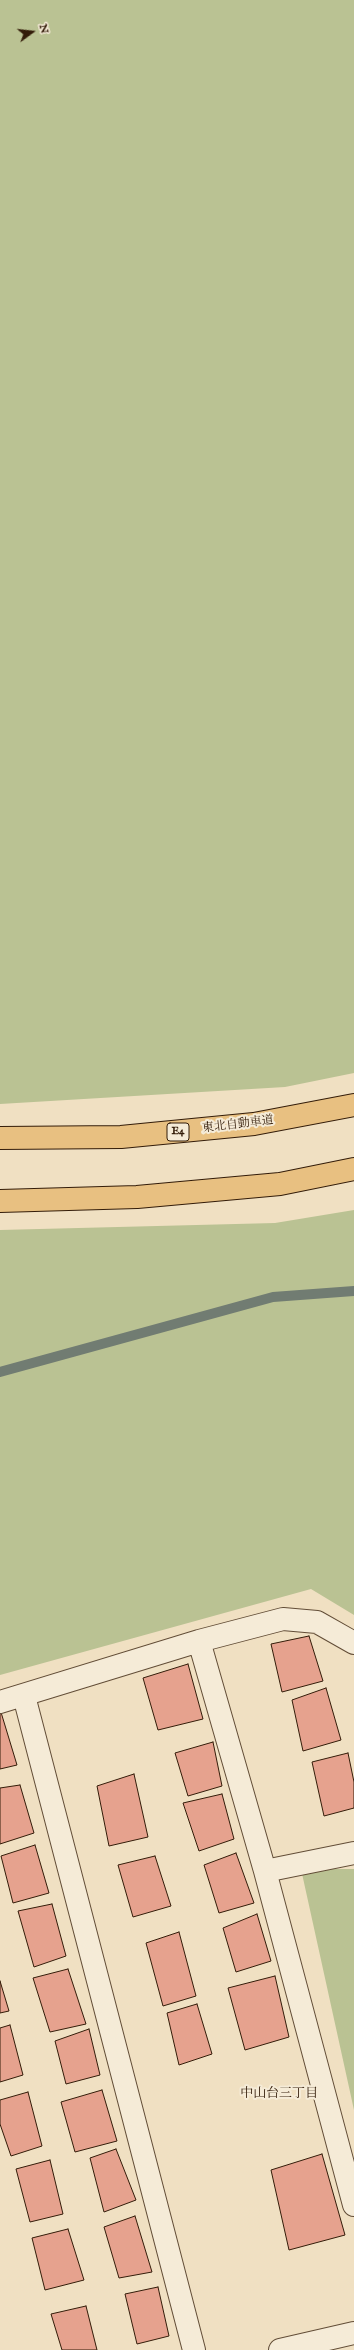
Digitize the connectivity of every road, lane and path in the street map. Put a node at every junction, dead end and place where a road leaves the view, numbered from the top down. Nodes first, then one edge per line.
1 (354, 1105) edge
2 (0, 1138) edge
3 (354, 1169) edge
4 (0, 1201) edge
5 (199, 1640) junction
6 (354, 1642) edge
7 (24, 1696) junction
8 (0, 1702) edge
9 (354, 1853) edge
10 (265, 1871) junction
11 (354, 2202) edge
12 (354, 2333) edge
13 (194, 2350) edge
14 (280, 2350) edge

1 - 2 highway, 東北自動車道 / E4
3 - 4 highway
5 - 6 street
5 - 7 street
5 - 10 street
7 - 8 street
7 - 13 street
9 - 10 street
10 - 11 street
12 - 14 street

